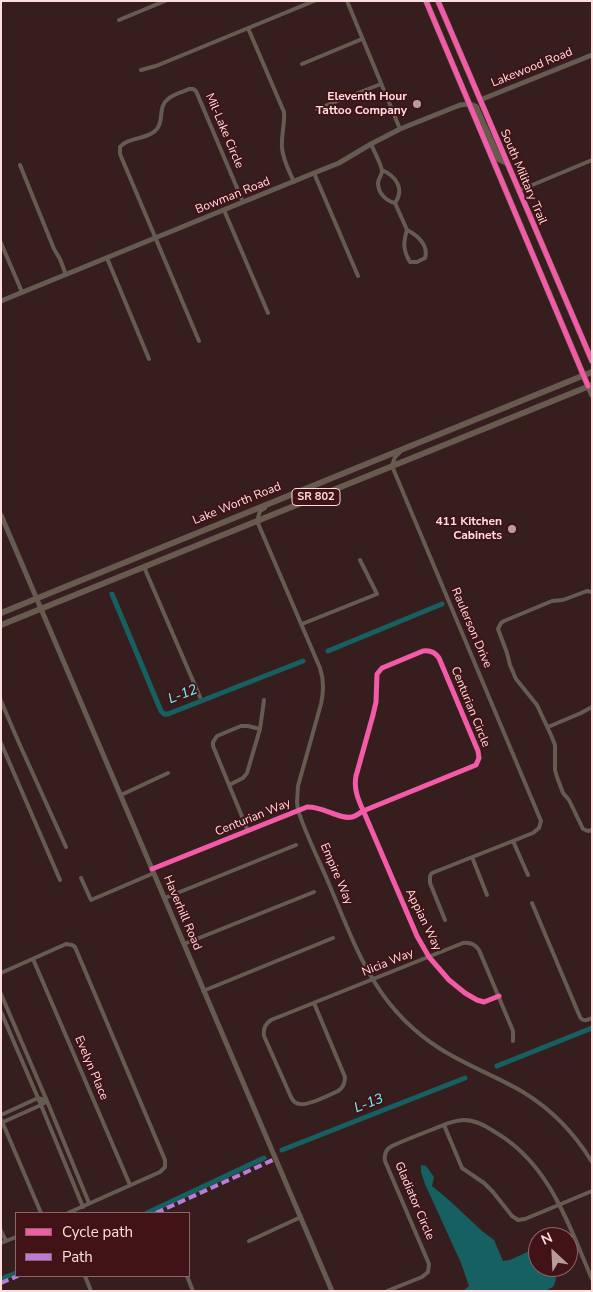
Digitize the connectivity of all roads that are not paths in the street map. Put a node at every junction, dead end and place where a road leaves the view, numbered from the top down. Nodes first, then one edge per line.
1 (165, 1) edge
2 (314, 1) edge
3 (346, 1) edge
4 (426, 1) edge
5 (432, 1) edge
6 (439, 3) edge
7 (119, 20) dead end
8 (248, 28) junction
9 (362, 39) junction
10 (445, 46) junction
11 (592, 55) edge
12 (302, 64) dead end
13 (141, 70) dead end
14 (381, 84) junction
15 (480, 100) junction
16 (469, 104) junction
17 (318, 109) dead end
18 (400, 130) junction
19 (371, 144) junction
20 (592, 160) edge
21 (507, 163) junction
22 (20, 165) dead end
23 (382, 170) junction
24 (314, 174) junction
25 (500, 175) junction
26 (294, 182) junction
27 (518, 191) junction
28 (243, 202) junction
29 (395, 203) junction
30 (224, 210) junction
31 (407, 230) junction
32 (155, 238) junction
33 (1, 243) edge
34 (541, 244) junction
35 (107, 258) junction
36 (66, 275) junction
37 (358, 276) dead end
38 (22, 292) junction
39 (1, 301) edge
40 (268, 313) dead end
41 (199, 341) dead end
42 (149, 359) dead end
43 (592, 361) edge
44 (592, 372) edge
45 (583, 375) junction
46 (590, 386) edge
47 (592, 396) edge
48 (402, 449) junction
49 (392, 466) junction
50 (270, 503) junction
51 (1, 515) edge
52 (257, 521) junction
53 (360, 560) dead end
54 (144, 567) junction
55 (592, 592) edge
56 (36, 598) junction
57 (40, 608) junction
58 (1, 613) edge
59 (302, 624) junction
60 (1, 625) edge
61 (200, 697) dead end
62 (264, 700) dead end
63 (1, 701) edge
64 (592, 706) edge
65 (548, 727) junction
66 (260, 729) junction
67 (1, 743) edge
68 (168, 773) dead end
69 (229, 785) junction
70 (120, 795) junction
71 (298, 810) junction
72 (363, 811) junction
73 (248, 830) junction
74 (592, 830) edge
75 (513, 841) junction
76 (296, 845) dead end
77 (66, 847) dead end
78 (472, 857) junction
79 (153, 871) junction
80 (528, 875) dead end
81 (81, 878) dead end
82 (60, 880) dead end
83 (314, 892) dead end
84 (487, 895) dead end
85 (165, 898) junction
86 (532, 903) dead end
87 (445, 920) dead end
88 (333, 938) dead end
89 (184, 944) junction
90 (429, 957) junction
91 (33, 958) junction
92 (1, 973) edge
93 (372, 980) junction
94 (203, 990) junction
95 (1, 994) edge
96 (498, 996) junction
97 (314, 1003) junction
98 (1, 1012) edge
99 (592, 1018) edge
100 (513, 1041) dead end
101 (38, 1098) junction
102 (47, 1101) junction
103 (41, 1105) junction
104 (2, 1120) edge
105 (444, 1125) junction
106 (592, 1162) edge
107 (130, 1185) junction
108 (592, 1191) edge
109 (89, 1204) junction
110 (560, 1204) junction
111 (83, 1206) junction
112 (41, 1212) edge
113 (70, 1212) edge
114 (301, 1217) junction
115 (1, 1231) edge
116 (249, 1241) dead end
117 (4, 1242) edge
118 (85, 1277) edge
119 (187, 1277) edge
120 (592, 1279) edge
121 (91, 1291) edge
122 (193, 1291) edge
123 (332, 1291) edge
124 (387, 1291) edge

1 - 7 street
2 - 8 street
3 - 9 street
4 - 10 main road, South Military Trail
5 - 6 main road
6 - 15 main road, South Military Trail
8 - 13 street
8 - 26 street
9 - 12 street
9 - 14 street
10 - 15 main road
10 - 16 main road, South Military Trail
11 - 15 street, Lakewood Road
14 - 17 street
14 - 18 street
15 - 21 main road, South Military Trail
16 - 18 street, Bowman Road
16 - 21 main road
16 - 25 main road, South Military Trail
18 - 19 street, Bowman Road
19 - 23 street
19 - 24 street, Bowman Road
20 - 27 street
21 - 27 main road, South Military Trail
22 - 36 street
23 - 29 street
23 - 29 street
24 - 26 street, Bowman Road
24 - 37 street
25 - 34 main road
25 - 45 main road, South Military Trail
26 - 28 street, Bowman Road
27 - 34 main road, South Military Trail
28 - 30 street, Bowman Road
28 - 32 street, Mil-Lake Circle
29 - 31 street
30 - 32 street, Bowman Road
30 - 40 street
31 - 31 street
32 - 35 street, Bowman Road
32 - 41 street
33 - 38 street
34 - 43 main road, South Military Trail
35 - 36 street, Bowman Road
35 - 42 street
36 - 38 street, Bowman Road
38 - 39 street, Bowman Road
44 - 45 main road, Lake Worth Road / SR 802
45 - 46 main road, South Military Trail
45 - 48 main road, Lake Worth Road / SR 802
46 - 47 main road, South Military Trail
46 - 49 main road, Lake Worth Road / SR 802
48 - 49 street
48 - 50 main road, Lake Worth Road / SR 802
49 - 52 main road, Lake Worth Road / SR 802
49 - 75 street, Raulerson Drive
50 - 52 street
50 - 56 main road, Lake Worth Road / SR 802
51 - 56 street, Haverhill Road
52 - 54 main road, Lake Worth Road / SR 802
52 - 59 street, Empire Way
53 - 59 street
54 - 57 main road, Lake Worth Road / SR 802
54 - 61 street
55 - 65 street
56 - 57 street, Haverhill Road
56 - 58 main road, Lake Worth Road / SR 802
57 - 60 main road, Lake Worth Road / SR 802
57 - 70 street, Haverhill Road
59 - 71 street, Empire Way
62 - 66 street
63 - 77 street
64 - 65 street
65 - 74 street
66 - 69 street
66 - 69 street
67 - 82 street
68 - 70 street
69 - 73 street
70 - 79 street, Haverhill Road
71 - 72 street, Centurian Way
71 - 73 street, Centurian Way
71 - 93 street, Empire Way
72 - 72 street, Centurian Circle
72 - 90 street, Appian Way
73 - 79 street, Centurian Way
75 - 78 street
75 - 80 street
76 - 85 street
78 - 84 street
78 - 87 street
79 - 81 street, Centurian Way
79 - 85 street, Haverhill Road
83 - 89 street
85 - 89 street, Haverhill Road
86 - 99 street
88 - 94 street
89 - 94 street, Haverhill Road
90 - 93 street, Nicia Way
90 - 96 street, Appian Way
90 - 96 street, Nicia Way
91 - 92 street
91 - 107 street, Evelyn Place
91 - 107 street
93 - 97 street, Nicia Way
93 - 106 street, Empire Way
94 - 114 street, Haverhill Road
95 - 102 street
96 - 100 street, Nicia Way
97 - 97 street, Nicia Way
98 - 101 street
101 - 102 street
101 - 103 street
101 - 104 street
102 - 103 street
102 - 109 street
103 - 104 street
103 - 111 street
104 - 112 street
105 - 110 street, Gladiator Circle
105 - 110 street
105 - 124 street, Gladiator Circle
107 - 109 street
108 - 110 street
109 - 111 street
110 - 120 street, Gladiator Circle
111 - 113 street
114 - 116 street
114 - 123 street, Haverhill Road
115 - 117 street
118 - 121 street
119 - 122 street

